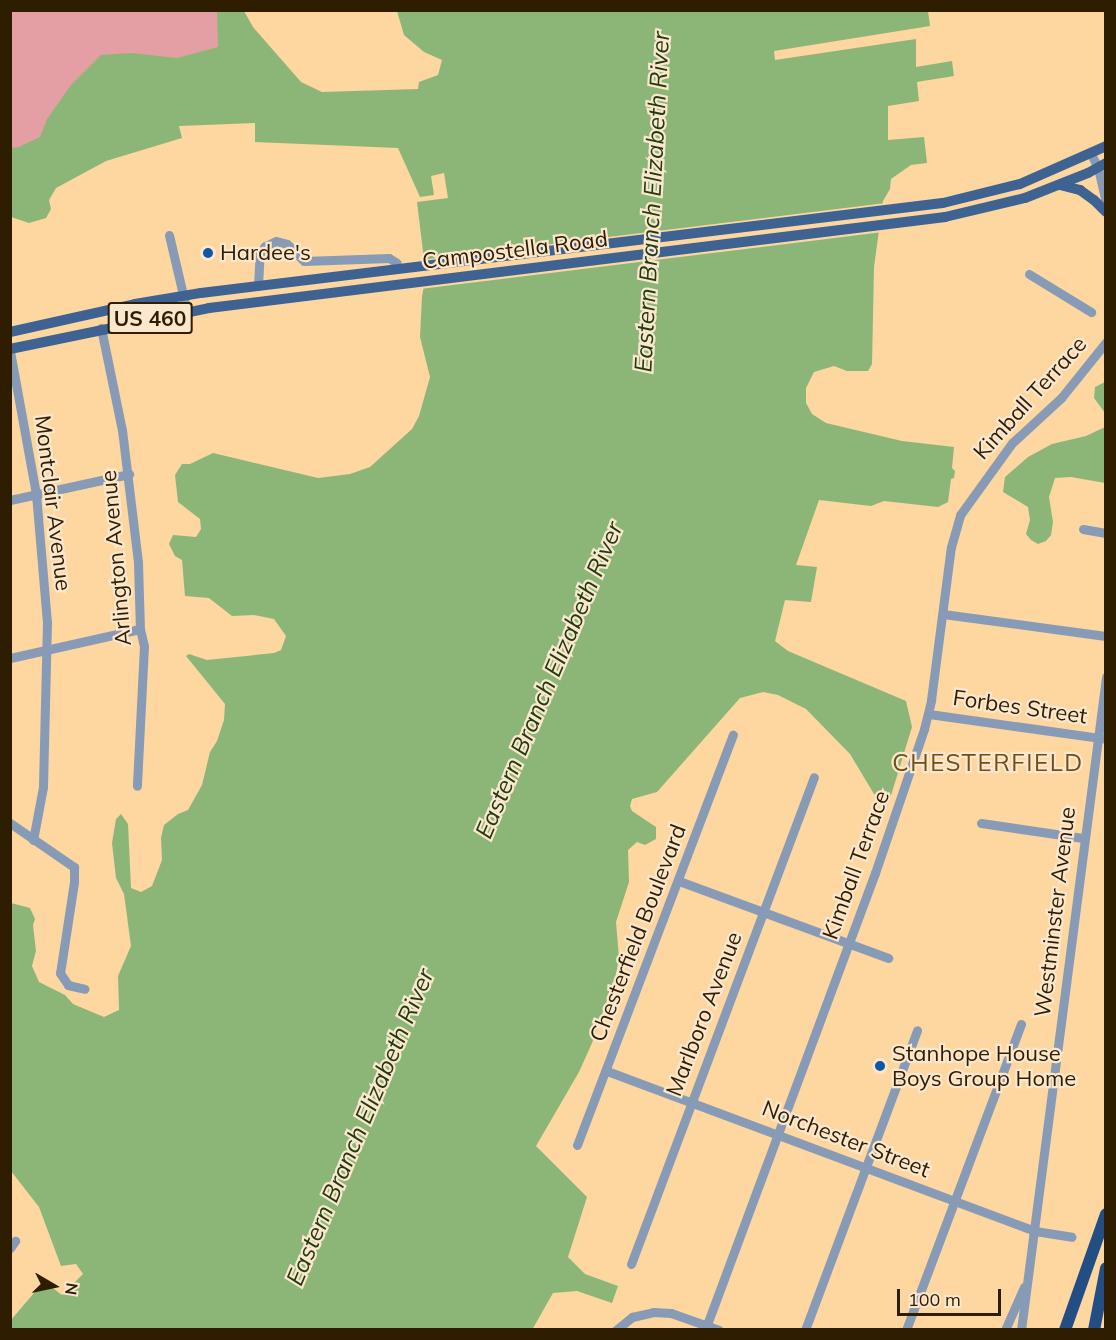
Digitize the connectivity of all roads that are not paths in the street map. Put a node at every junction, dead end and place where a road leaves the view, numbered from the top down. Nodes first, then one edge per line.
1 (1106, 146) edge
2 (1091, 154) junction
3 (1102, 166) edge
4 (1060, 185) junction
5 (1106, 203) edge
6 (1106, 212) edge
7 (169, 235) dead end
8 (397, 263) dead end
9 (1029, 274) dead end
10 (258, 286) junction
11 (183, 296) junction
12 (187, 312) junction
13 (1091, 312) dead end
14 (101, 328) junction
15 (10, 332) edge
16 (1106, 342) edge
17 (10, 350) edge
18 (129, 474) junction
19 (36, 494) junction
20 (10, 500) edge
21 (1083, 529) dead end
22 (1106, 533) edge
23 (943, 614) junction
24 (140, 630) junction
25 (1106, 636) edge
26 (47, 650) junction
27 (10, 658) edge
28 (1106, 677) edge
29 (928, 714) junction
30 (733, 735) dead end
31 (1101, 738) edge
32 (814, 777) dead end
33 (137, 786) dead end
34 (10, 823) edge
35 (981, 824) dead end
36 (1083, 838) junction
37 (33, 840) junction
38 (679, 881) junction
39 (763, 912) junction
40 (849, 944) junction
41 (888, 958) dead end
42 (85, 989) dead end
43 (1021, 1024) dead end
44 (917, 1030) dead end
45 (607, 1071) junction
46 (692, 1102) junction
47 (778, 1134) junction
48 (577, 1145) dead end
49 (866, 1168) junction
50 (954, 1200) junction
51 (1106, 1214) edge
52 (1035, 1231) junction
53 (1072, 1237) dead end
54 (631, 1264) dead end
55 (1106, 1268) edge
56 (1028, 1280) junction
57 (706, 1327) edge
58 (616, 1329) edge
59 (719, 1329) edge
60 (806, 1329) edge
61 (906, 1329) edge
62 (1005, 1329) edge
63 (1021, 1329) edge
64 (1065, 1329) edge
65 (1094, 1329) edge

1 - 2 main road, US 460
2 - 3 street
2 - 10 main road, Campostella Road / US 460
3 - 4 main road, US 460
3 - 5 street
4 - 6 main road
4 - 12 main road, Campostella Road / US 460
7 - 11 street
8 - 10 street
9 - 13 street
10 - 11 main road, Campostella Road / US 460
11 - 12 street
11 - 15 main road, Campostella Road / US 460
12 - 14 main road, Campostella Road / US 460
14 - 17 main road, Campostella Road / US 460
14 - 18 street, Arlington Avenue
16 - 23 street, Kimball Terrace
17 - 19 street, Montclair Avenue
18 - 19 street
18 - 24 street, Arlington Avenue
19 - 20 street
19 - 26 street, Montclair Avenue
21 - 22 street
23 - 25 street
23 - 29 street, Kimball Terrace
24 - 26 street
24 - 33 street, Arlington Avenue
26 - 27 street
26 - 37 street, Montclair Avenue
28 - 31 street, Westminster Avenue
29 - 31 street, Forbes Street
29 - 40 street, Kimball Terrace
30 - 38 street, Chesterfield Boulevard
31 - 36 street, Westminster Avenue
32 - 39 street, Marlboro Avenue
34 - 37 street
35 - 36 street
36 - 52 street, Westminster Avenue
37 - 42 street
38 - 39 street
38 - 45 street, Chesterfield Boulevard
39 - 40 street
39 - 46 street, Marlboro Avenue
40 - 41 street
40 - 47 street, Kimball Terrace
43 - 50 street
44 - 49 street
45 - 46 street, Norchester Street
45 - 48 street, Chesterfield Boulevard
46 - 47 street, Norchester Street
46 - 54 street, Marlboro Avenue
47 - 49 street, Norchester Street
47 - 57 street, Kimball Terrace
49 - 50 street, Norchester Street
49 - 60 street
50 - 52 street, Norchester Street
50 - 61 street
51 - 64 highway
52 - 53 street, Norchester Street
52 - 56 street, Westminster Avenue
55 - 65 highway
56 - 62 street
56 - 63 street, Westminster Avenue
57 - 58 street
57 - 59 street

